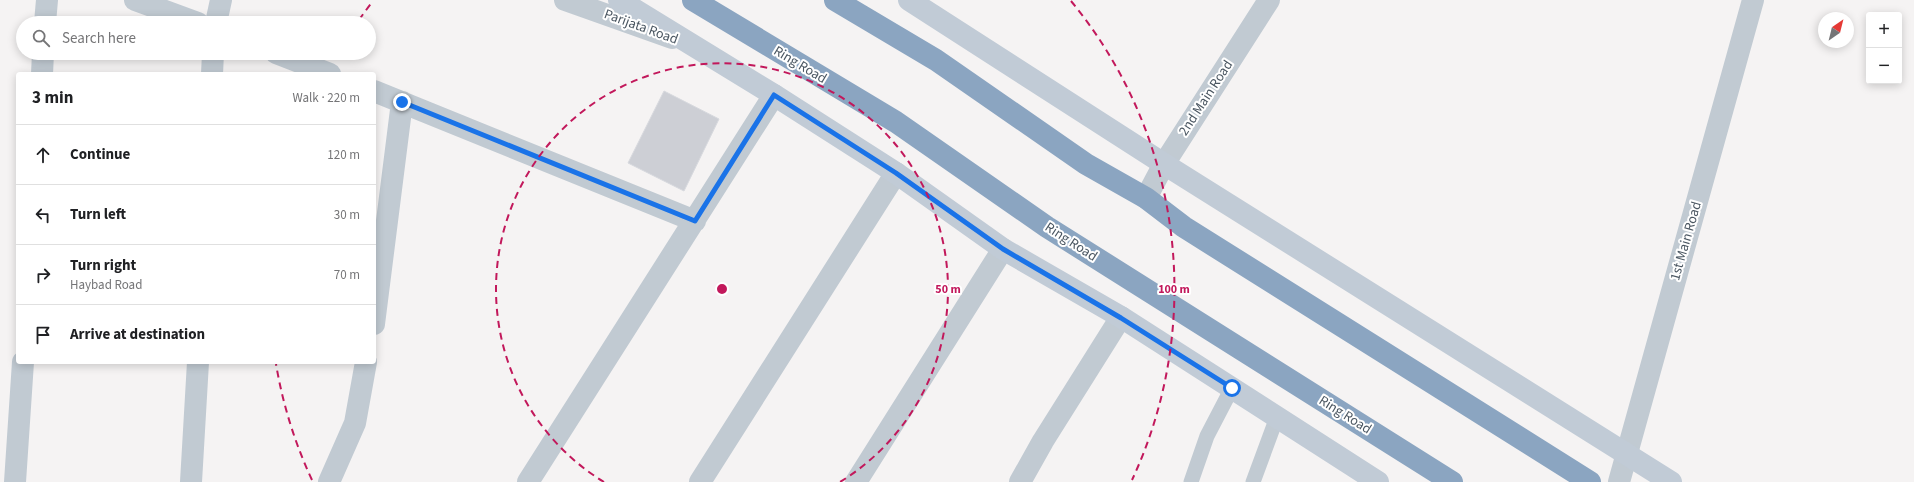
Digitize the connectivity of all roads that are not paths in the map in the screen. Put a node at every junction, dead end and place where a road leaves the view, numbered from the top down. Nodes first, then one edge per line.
1 (47, 0) edge
2 (135, 0) edge
3 (221, 0) edge
4 (565, 0) edge
5 (619, 0) edge
6 (693, 0) edge
7 (835, 0) edge
8 (909, 0) edge
9 (1269, 0) edge
10 (1753, 0) edge
11 (46, 16) edge
12 (179, 16) edge
13 (218, 16) edge
14 (694, 46) junction
15 (43, 60) edge
16 (213, 60) edge
17 (294, 60) edge
18 (42, 72) edge
19 (212, 72) edge
20 (325, 72) edge
21 (376, 92) edge
22 (774, 95) junction
23 (402, 102) junction
24 (1164, 164) junction
25 (896, 173) junction
26 (1146, 198) junction
27 (695, 221) junction
28 (1003, 249) junction
29 (376, 308) edge
30 (1121, 318) junction
31 (23, 364) edge
32 (198, 364) edge
33 (366, 364) edge
34 (1232, 388) junction
35 (1277, 417) junction
36 (1627, 454) junction
37 (0, 481) edge
38 (15, 482) edge
39 (19, 482) edge
40 (191, 482) edge
41 (329, 482) edge
42 (528, 482) edge
43 (700, 482) edge
44 (856, 482) edge
45 (1020, 482) edge
46 (1192, 482) edge
47 (1253, 482) edge
48 (1378, 482) edge
49 (1452, 482) edge
50 (1590, 482) edge
51 (1619, 482) edge
52 (1671, 482) edge

1 - 11 street
2 - 12 street
3 - 13 street
4 - 14 street, Parijata Road
5 - 14 street
6 - 49 highway, Ring Road
7 - 26 highway
8 - 24 street
9 - 24 street, 2nd Main Road
10 - 36 street, 1st Main Road
14 - 22 street
15 - 18 street
16 - 19 street
17 - 20 street
21 - 23 street
22 - 25 street
22 - 27 street
23 - 27 street
23 - 29 street
24 - 26 street, 2nd Main Road
24 - 36 street
25 - 28 street
25 - 43 street
26 - 50 highway
27 - 42 street
28 - 30 street
28 - 44 street
30 - 34 street
30 - 45 street
31 - 38 street
32 - 40 street
33 - 41 street
34 - 35 street
34 - 46 lane
35 - 47 lane
35 - 48 street
36 - 51 street, 1st Main Road
36 - 52 street
37 - 38 street
38 - 39 street

